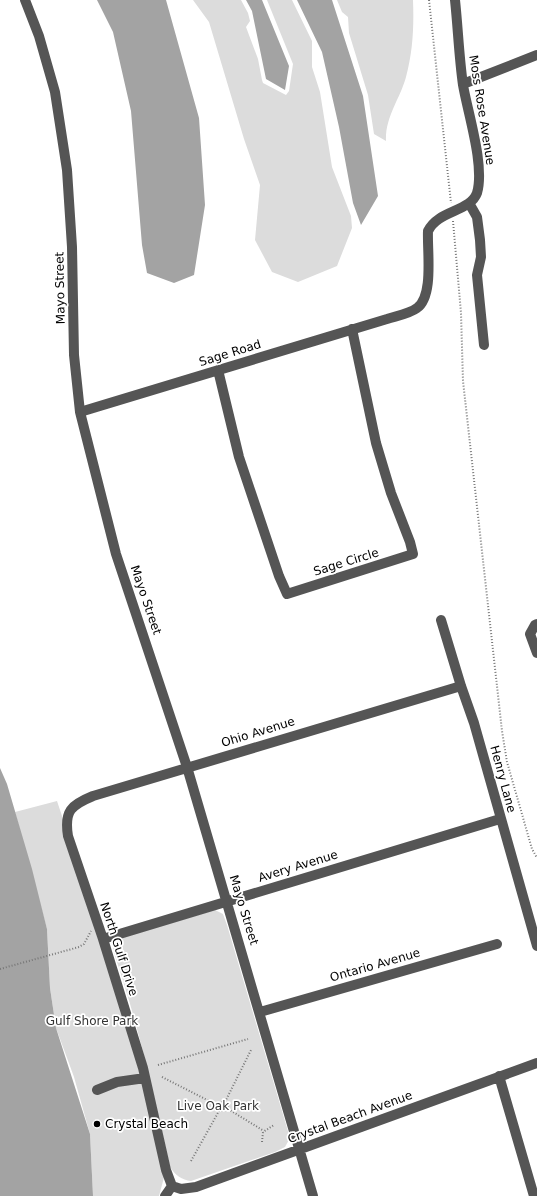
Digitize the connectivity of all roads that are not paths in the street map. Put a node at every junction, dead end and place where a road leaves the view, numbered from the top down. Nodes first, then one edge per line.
1 (25, 0) edge
2 (455, 0) edge
3 (537, 55) edge
4 (463, 84) junction
5 (469, 204) junction
6 (352, 329) junction
7 (484, 345) dead end
8 (218, 370) junction
9 (80, 412) junction
10 (441, 620) dead end
11 (537, 624) edge
12 (537, 653) edge
13 (461, 686) junction
14 (187, 767) junction
15 (69, 813) joint
16 (500, 819) junction
17 (227, 901) junction
18 (103, 939) junction
19 (497, 944) dead end
20 (537, 946) edge
21 (260, 1012) junction
22 (537, 1063) edge
23 (499, 1076) junction
24 (145, 1078) junction
25 (97, 1090) dead end
26 (299, 1150) junction
27 (172, 1186) junction
28 (165, 1196) edge
29 (313, 1196) edge
30 (534, 1196) edge

1 - 9 street, Mayo Street
2 - 4 street, Moss Rose Avenue
3 - 4 street
4 - 5 street, Moss Rose Avenue
5 - 6 street, Sage Road
5 - 7 street
6 - 8 street, Sage Road
6 - 8 street, Sage Circle
8 - 9 street, Sage Road
9 - 14 street, Mayo Street
10 - 13 street, Henry Lane
11 - 12 street
13 - 14 street, Ohio Avenue
13 - 16 street, Henry Lane
14 - 15 street, Ohio Avenue
14 - 17 street, Mayo Street
15 - 18 street, North Gulf Drive
16 - 17 street, Avery Avenue
16 - 20 street, Henry Lane
17 - 18 street, Avery Avenue
17 - 21 street, Mayo Street
18 - 24 street, North Gulf Drive
19 - 21 street, Ontario Avenue
21 - 26 street, Mayo Street
22 - 23 street, Crystal Beach Avenue
23 - 26 street, Crystal Beach Avenue
23 - 30 street
24 - 25 street
24 - 27 street, North Gulf Drive
26 - 27 street, Crystal Beach Avenue
26 - 29 street, Mayo Street
27 - 28 street

